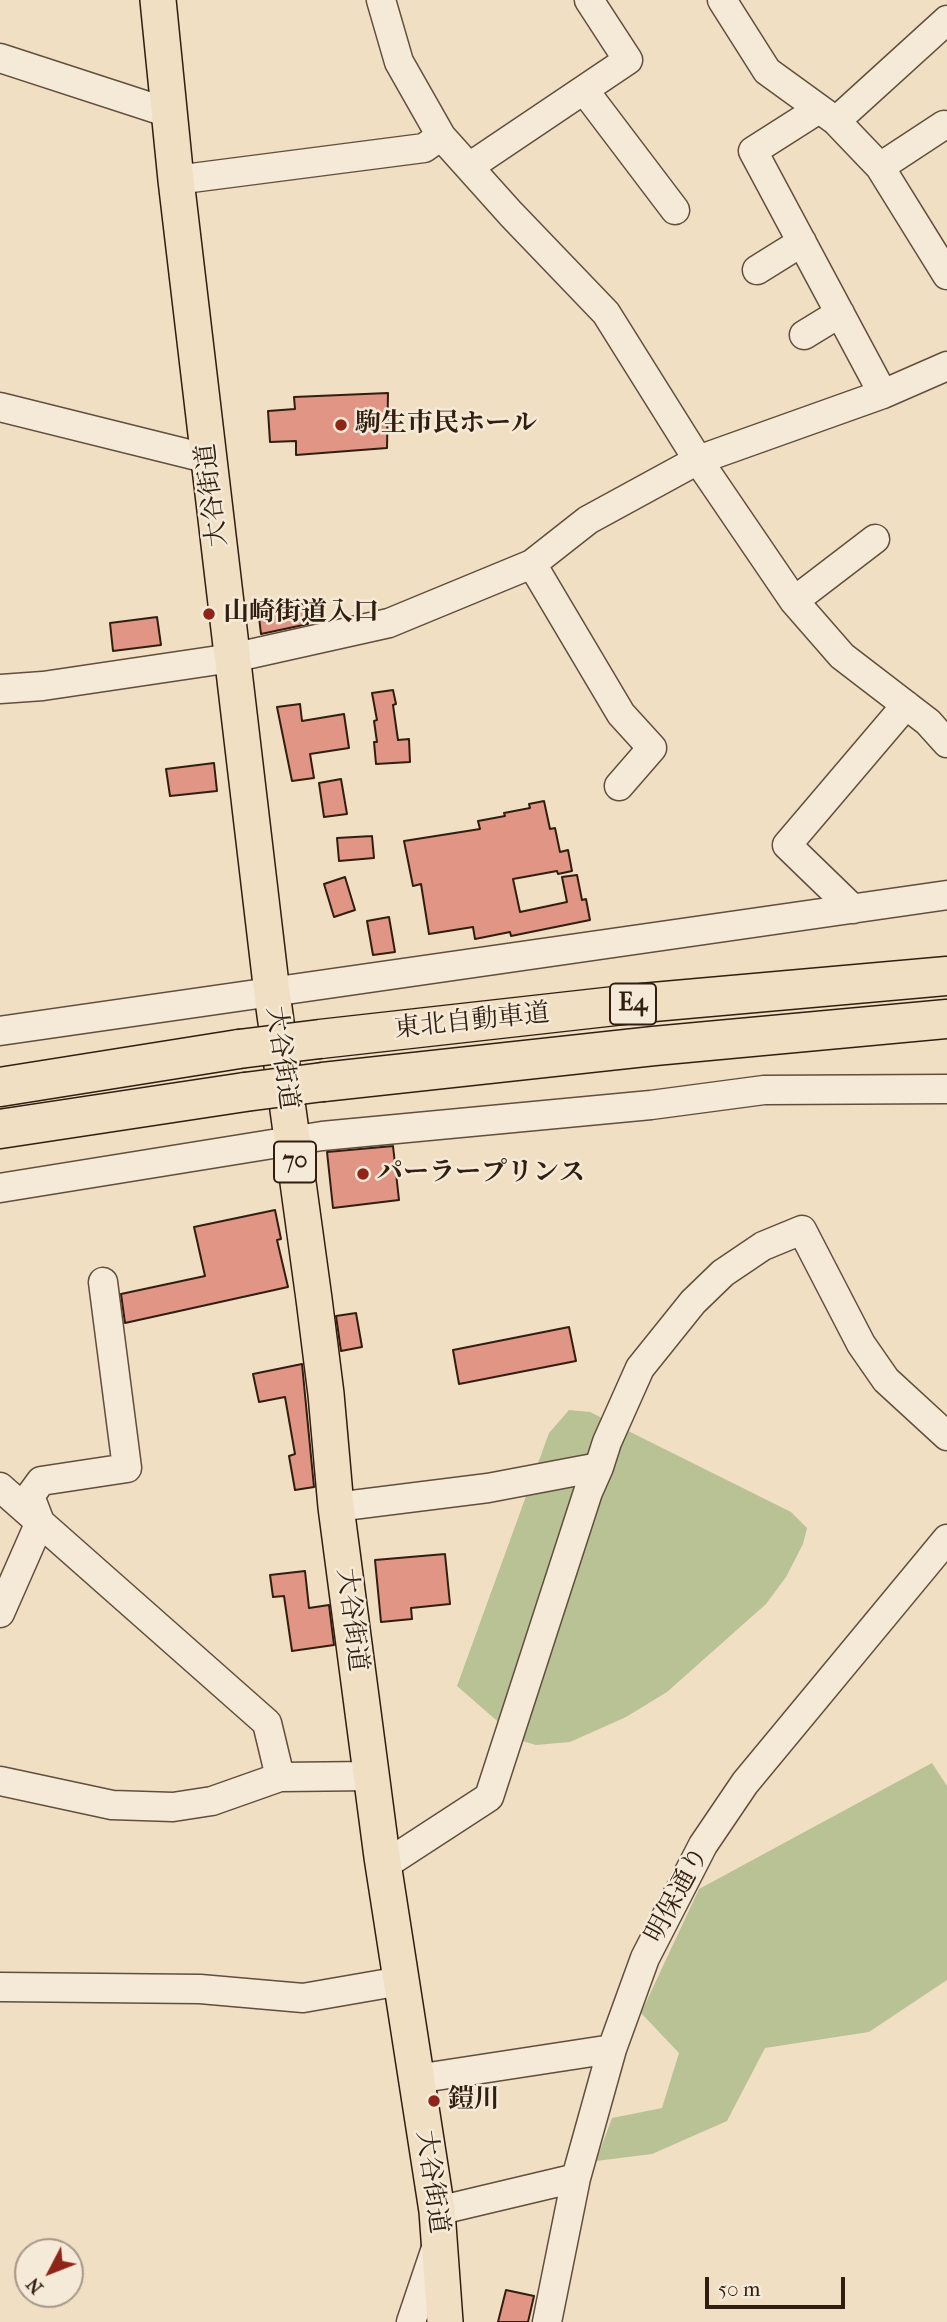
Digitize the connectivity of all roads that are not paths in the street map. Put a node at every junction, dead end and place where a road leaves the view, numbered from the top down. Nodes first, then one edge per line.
1 (158, 0) edge
2 (382, 0) edge
3 (589, 0) edge
4 (722, 0) edge
5 (947, 20) edge
6 (0, 58) edge
7 (584, 90) junction
8 (169, 113) junction
9 (827, 115) junction
10 (944, 125) dead end
11 (441, 136) junction
12 (469, 167) junction
13 (880, 167) junction
14 (176, 180) junction
15 (675, 210) dead end
16 (938, 237) edge
17 (802, 242) junction
18 (757, 270) dead end
19 (947, 275) edge
20 (840, 313) junction
21 (804, 335) dead end
22 (947, 366) edge
23 (883, 394) junction
24 (0, 407) edge
25 (209, 459) junction
26 (698, 460) junction
27 (875, 539) dead end
28 (532, 564) junction
29 (794, 601) junction
30 (232, 658) junction
31 (0, 689) edge
32 (906, 705) junction
33 (947, 743) edge
34 (619, 786) dead end
35 (947, 895) edge
36 (853, 909) junction
37 (947, 976) edge
38 (272, 993) junction
39 (947, 1019) edge
40 (0, 1031) edge
41 (0, 1087) edge
42 (947, 1089) edge
43 (0, 1129) edge
44 (292, 1141) junction
45 (0, 1188) edge
46 (103, 1282) dead end
47 (947, 1436) edge
48 (600, 1467) junction
49 (0, 1487) edge
50 (336, 1507) junction
51 (40, 1522) junction
52 (947, 1539) edge
53 (0, 1613) edge
54 (371, 1776) junction
55 (280, 1777) junction
56 (0, 1781) edge
57 (383, 1866) junction
58 (401, 1981) junction
59 (0, 1987) edge
60 (612, 2049) junction
61 (416, 2079) junction
62 (576, 2179) junction
63 (438, 2225) junction
64 (411, 2322) edge
65 (445, 2322) edge
66 (547, 2322) edge

1 - 8 main road, 大谷街道 / 70
2 - 11 street
3 - 7 street
4 - 9 street
5 - 9 street
6 - 8 street
7 - 12 street
7 - 15 street
8 - 14 main road, 大谷街道 / 70
9 - 13 street
9 - 17 street
10 - 13 street
11 - 12 street
11 - 14 street
12 - 26 street
13 - 16 street
14 - 25 main road, 大谷街道 / 70
16 - 19 street
17 - 18 street
17 - 20 street
20 - 21 street
20 - 23 street
22 - 23 street
23 - 26 street
24 - 25 street
25 - 30 main road, 大谷街道 / 70
26 - 28 street
26 - 29 street
27 - 29 street
28 - 30 street
28 - 34 street
29 - 32 street
30 - 31 street
30 - 38 main road, 大谷街道 / 70
32 - 33 street
32 - 36 street
35 - 36 street
36 - 38 street
37 - 41 highway, 東北自動車道 / E4, bridge
38 - 40 street
38 - 44 main road, 大谷街道 / 70
39 - 43 highway, 東北自動車道 / E4, bridge
42 - 44 street
44 - 45 street
44 - 50 main road, 大谷街道 / 70
46 - 51 street
47 - 48 street
48 - 50 street
48 - 57 street
49 - 51 street
50 - 54 main road, 大谷街道 / 70
51 - 53 street
51 - 55 street
52 - 60 street, 明保通り
54 - 55 street
54 - 57 main road, 大谷街道 / 70
55 - 56 street
57 - 58 main road, 大谷街道 / 70
58 - 59 street
58 - 61 main road, 大谷街道 / 70
60 - 61 street
60 - 62 street, 明保通り
61 - 63 main road, 大谷街道 / 70
62 - 63 street
62 - 66 street, 明保通り
63 - 64 street
63 - 65 main road, 大谷街道 / 70

